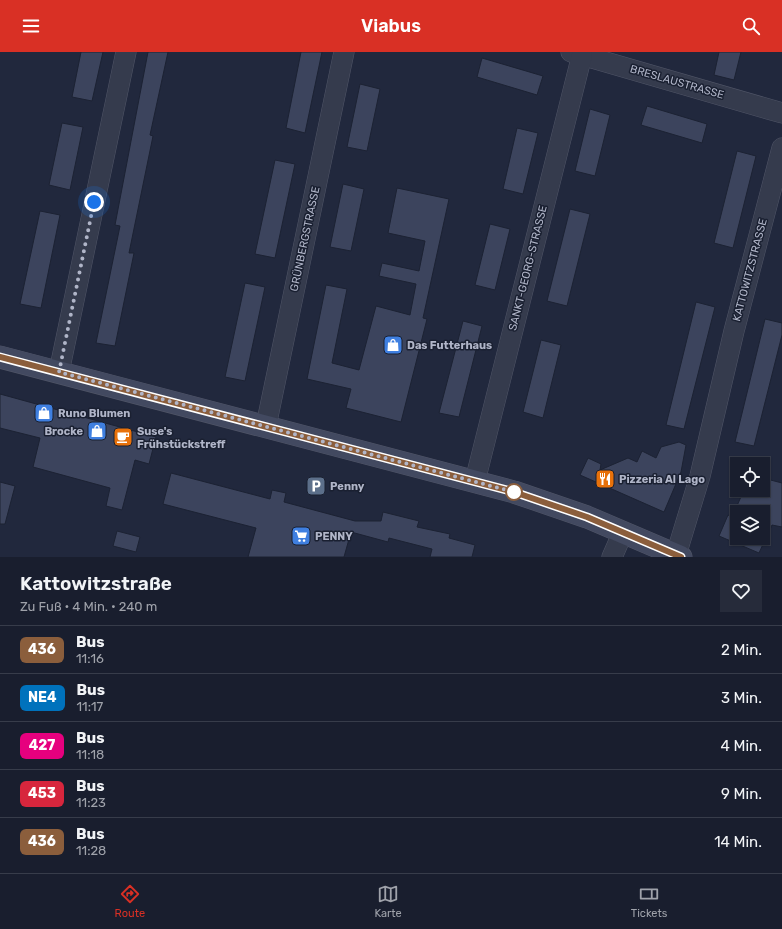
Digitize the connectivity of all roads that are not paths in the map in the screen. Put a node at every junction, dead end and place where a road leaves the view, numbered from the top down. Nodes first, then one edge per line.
1 (126, 52) edge
2 (344, 52) edge
3 (577, 54) edge
4 (782, 113) edge
5 (782, 148) edge
6 (0, 357) edge
7 (59, 372) junction
8 (266, 426) junction
9 (475, 481) junction
10 (623, 532) junction
11 (679, 556) edge
12 (612, 557) edge

1 - 7 street
2 - 8 street, GRÜNBERGSTRASSE
3 - 4 street, BRESLAUSTRASSE
3 - 9 street, SANKT-GEORG-STRASSE
5 - 11 street, KATTOWITZSTRASSE
6 - 7 street
7 - 8 street
8 - 9 street
9 - 10 street
10 - 11 street
10 - 12 street

